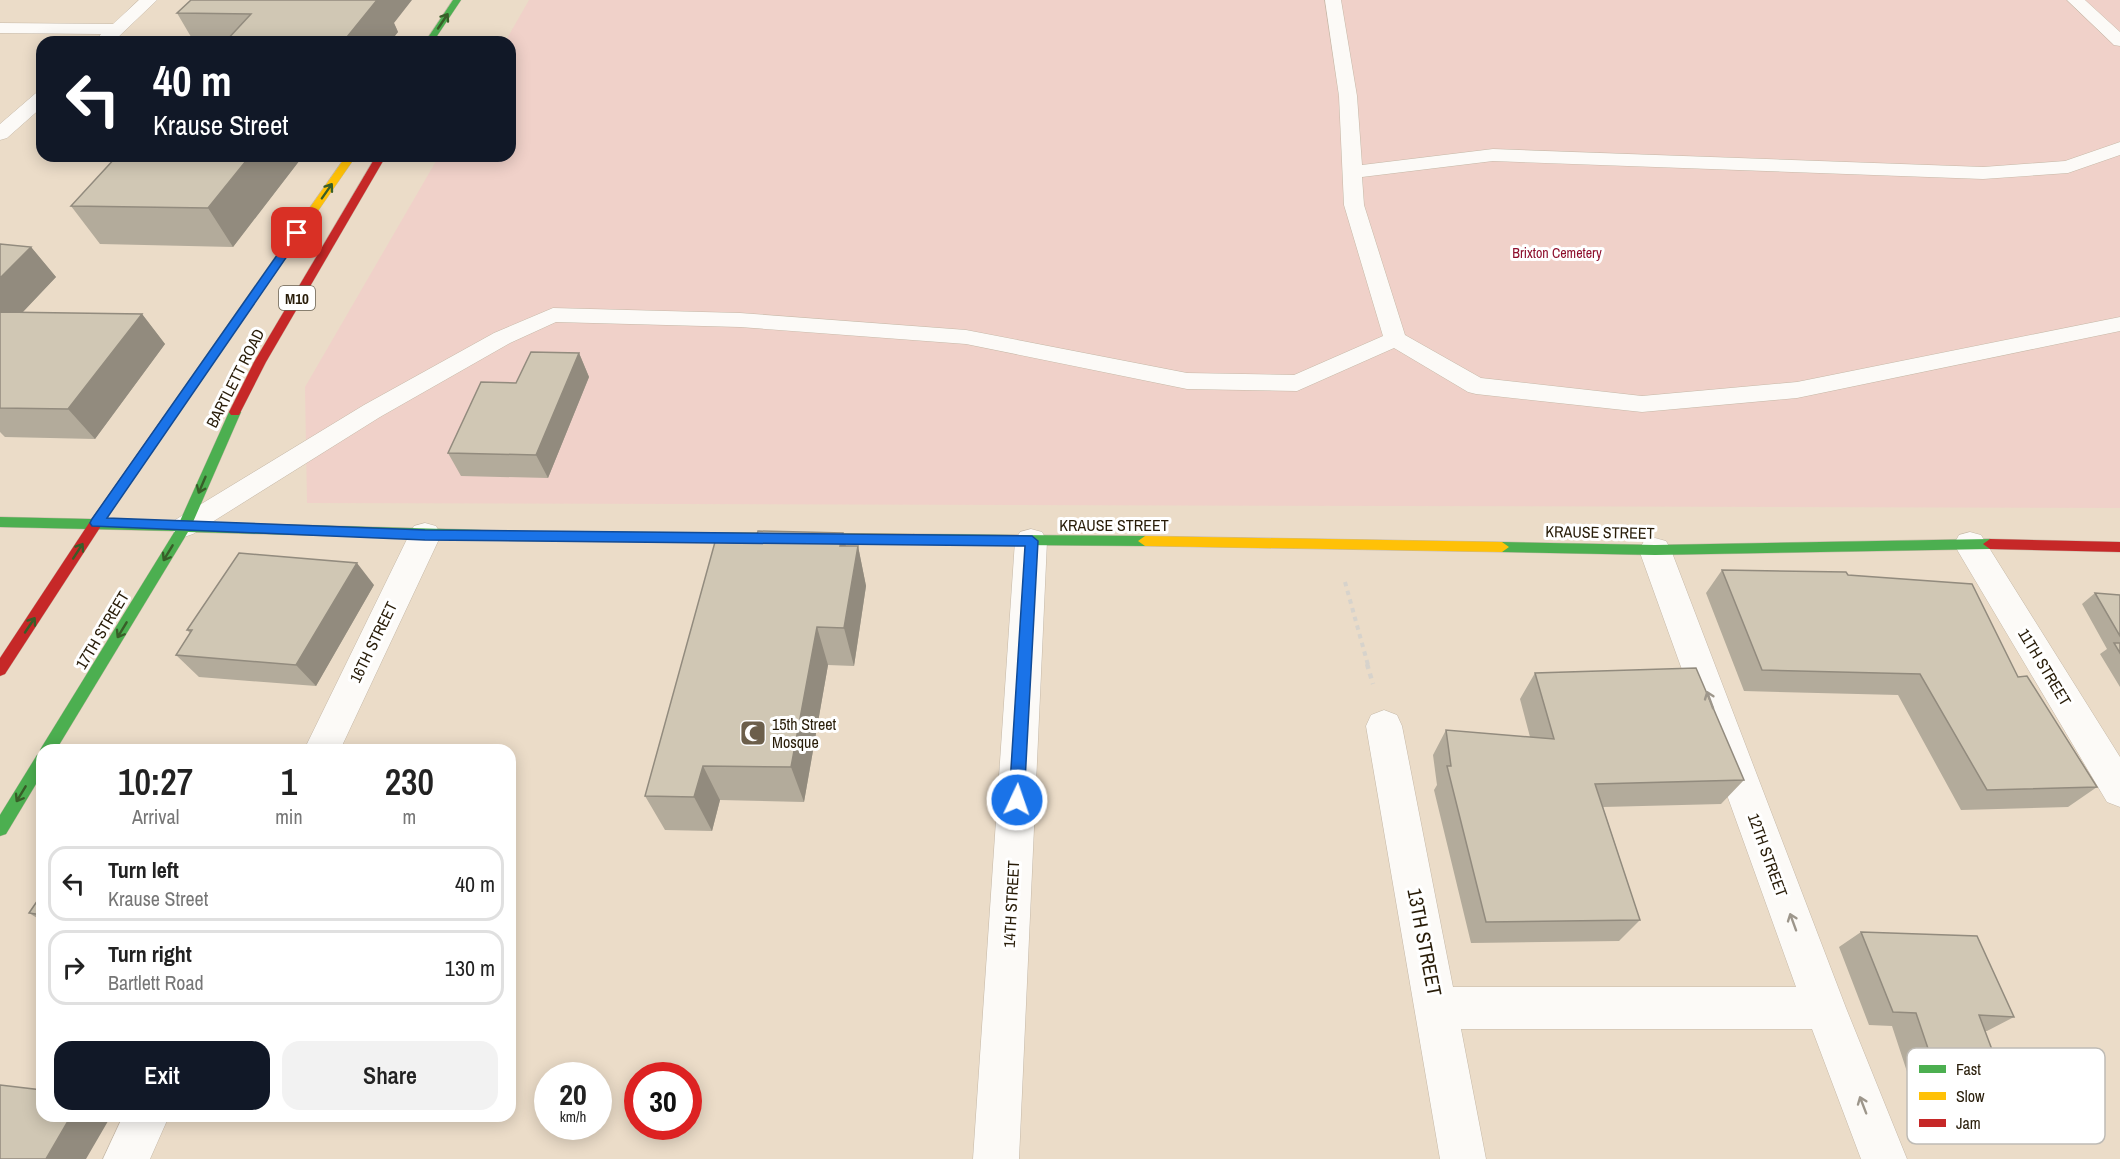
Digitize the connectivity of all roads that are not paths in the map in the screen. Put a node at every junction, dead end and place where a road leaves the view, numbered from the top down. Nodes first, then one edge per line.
1 (149, 0) edge
2 (457, 0) edge
3 (1333, 0) edge
4 (2075, 0) edge
5 (0, 28) edge
6 (117, 29) junction
7 (109, 36) edge
8 (433, 36) edge
9 (2120, 41) edge
10 (36, 102) edge
11 (0, 134) edge
12 (2120, 148) edge
13 (347, 162) edge
14 (377, 162) edge
15 (1352, 172) junction
16 (2120, 324) edge
17 (1395, 339) junction
18 (0, 522) edge
19 (96, 523) junction
20 (183, 527) junction
21 (425, 535) junction
22 (1032, 541) junction
23 (1970, 544) junction
24 (2120, 547) edge
25 (1655, 550) junction
26 (0, 670) edge
27 (1384, 726) road end
28 (52, 744) edge
29 (325, 744) edge
30 (36, 770) edge
31 (2120, 790) edge
32 (0, 829) edge
33 (1437, 1008) junction
34 (1825, 1008) junction
35 (144, 1122) edge
36 (126, 1159) edge
37 (996, 1159) edge
38 (1463, 1159) edge
39 (1884, 1159) edge

1 - 6 lane
8 -> 2 street
3 - 15 lane
4 - 9 lane
5 - 6 lane
6 - 7 lane
10 - 11 lane
12 - 15 lane
19 -> 13 street, BARTLETT ROAD / M10
14 -> 20 street, BARTLETT ROAD / M10
15 - 17 lane
16 - 17 lane
17 - 20 lane
18 - 19 street, KRAUSE STREET
19 - 20 street, KRAUSE STREET
26 -> 19 street, M10
20 - 21 street, KRAUSE STREET
20 -> 28 street, 17TH STREET / M10
21 - 22 street, KRAUSE STREET
21 - 29 street, 16TH STREET
22 - 25 street, KRAUSE STREET
22 - 37 street, 14TH STREET
23 - 24 street, KRAUSE STREET
23 - 25 street, KRAUSE STREET
23 - 31 street, 11TH STREET
34 -> 25 street, 12TH STREET
27 - 33 street, 13TH STREET
30 -> 32 street
33 - 34 street
33 - 38 street, 13TH STREET
39 -> 34 street, 12TH STREET
35 - 36 street

